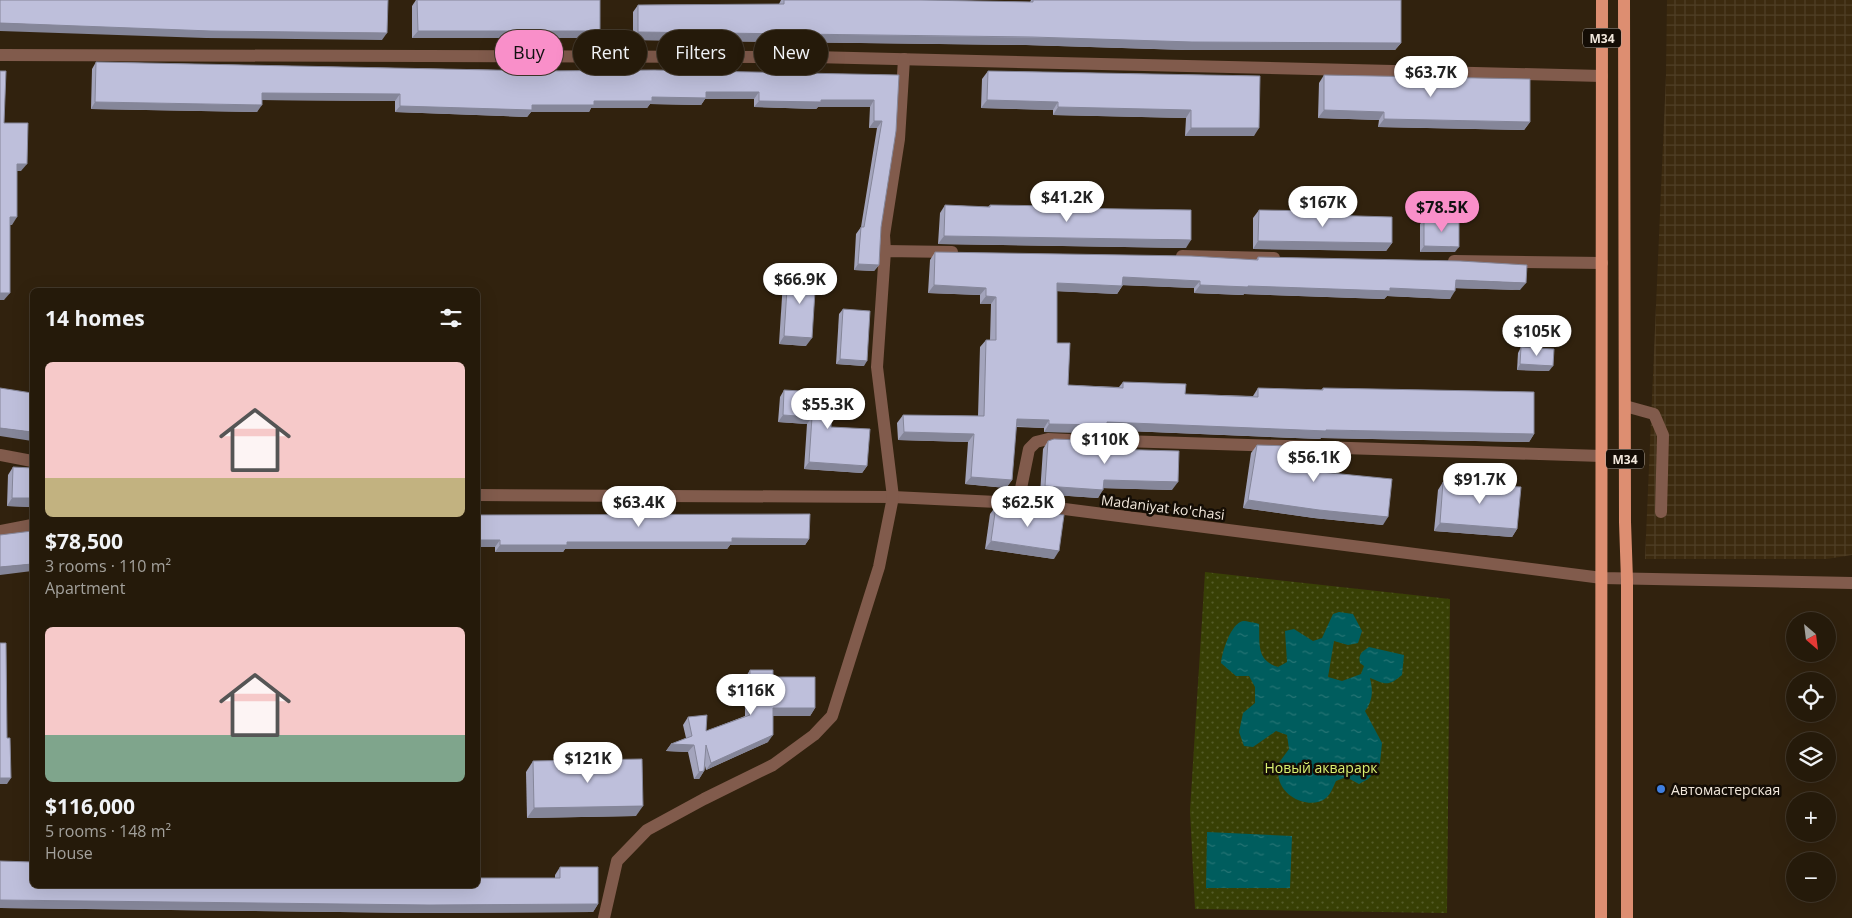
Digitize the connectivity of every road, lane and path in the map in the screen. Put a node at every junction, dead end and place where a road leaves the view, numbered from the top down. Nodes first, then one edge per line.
1 (1602, 0) edge
2 (1624, 0) edge
3 (0, 55) edge
4 (904, 59) junction
5 (1602, 76) junction
6 (885, 251) junction
7 (965, 253) edge
8 (1164, 256) edge
9 (1284, 258) edge
10 (1444, 261) edge
11 (1602, 263) junction
12 (1625, 406) junction
13 (0, 455) edge
14 (1602, 456) junction
15 (30, 460) edge
16 (480, 495) edge
17 (893, 497) junction
18 (1018, 503) junction
19 (1660, 512) dead end
20 (30, 525) edge
21 (0, 531) edge
22 (1602, 578) junction
23 (1627, 580) junction
24 (1852, 584) edge
25 (604, 918) edge
26 (1600, 918) edge
27 (1627, 918) edge

1 - 5 main road, M34
2 - 12 main road, M34
3 - 4 street
4 - 5 street
4 - 6 street
5 - 11 main road, M34
6 - 7 street
6 - 17 street
8 - 9 street
10 - 11 street
11 - 14 main road, M34
12 - 19 street
12 - 23 main road, M34
13 - 15 street
14 - 18 street
14 - 22 main road, M34
16 - 17 street, Madaniyat ko'chasi
17 - 18 street, Madaniyat ko'chasi
17 - 25 street
18 - 22 street, Madaniyat ko'chasi
20 - 21 street
22 - 23 street, Madaniyat ko'chasi
22 - 26 main road, M34
23 - 24 street, Madaniyat ko'chasi
23 - 27 main road, M34

